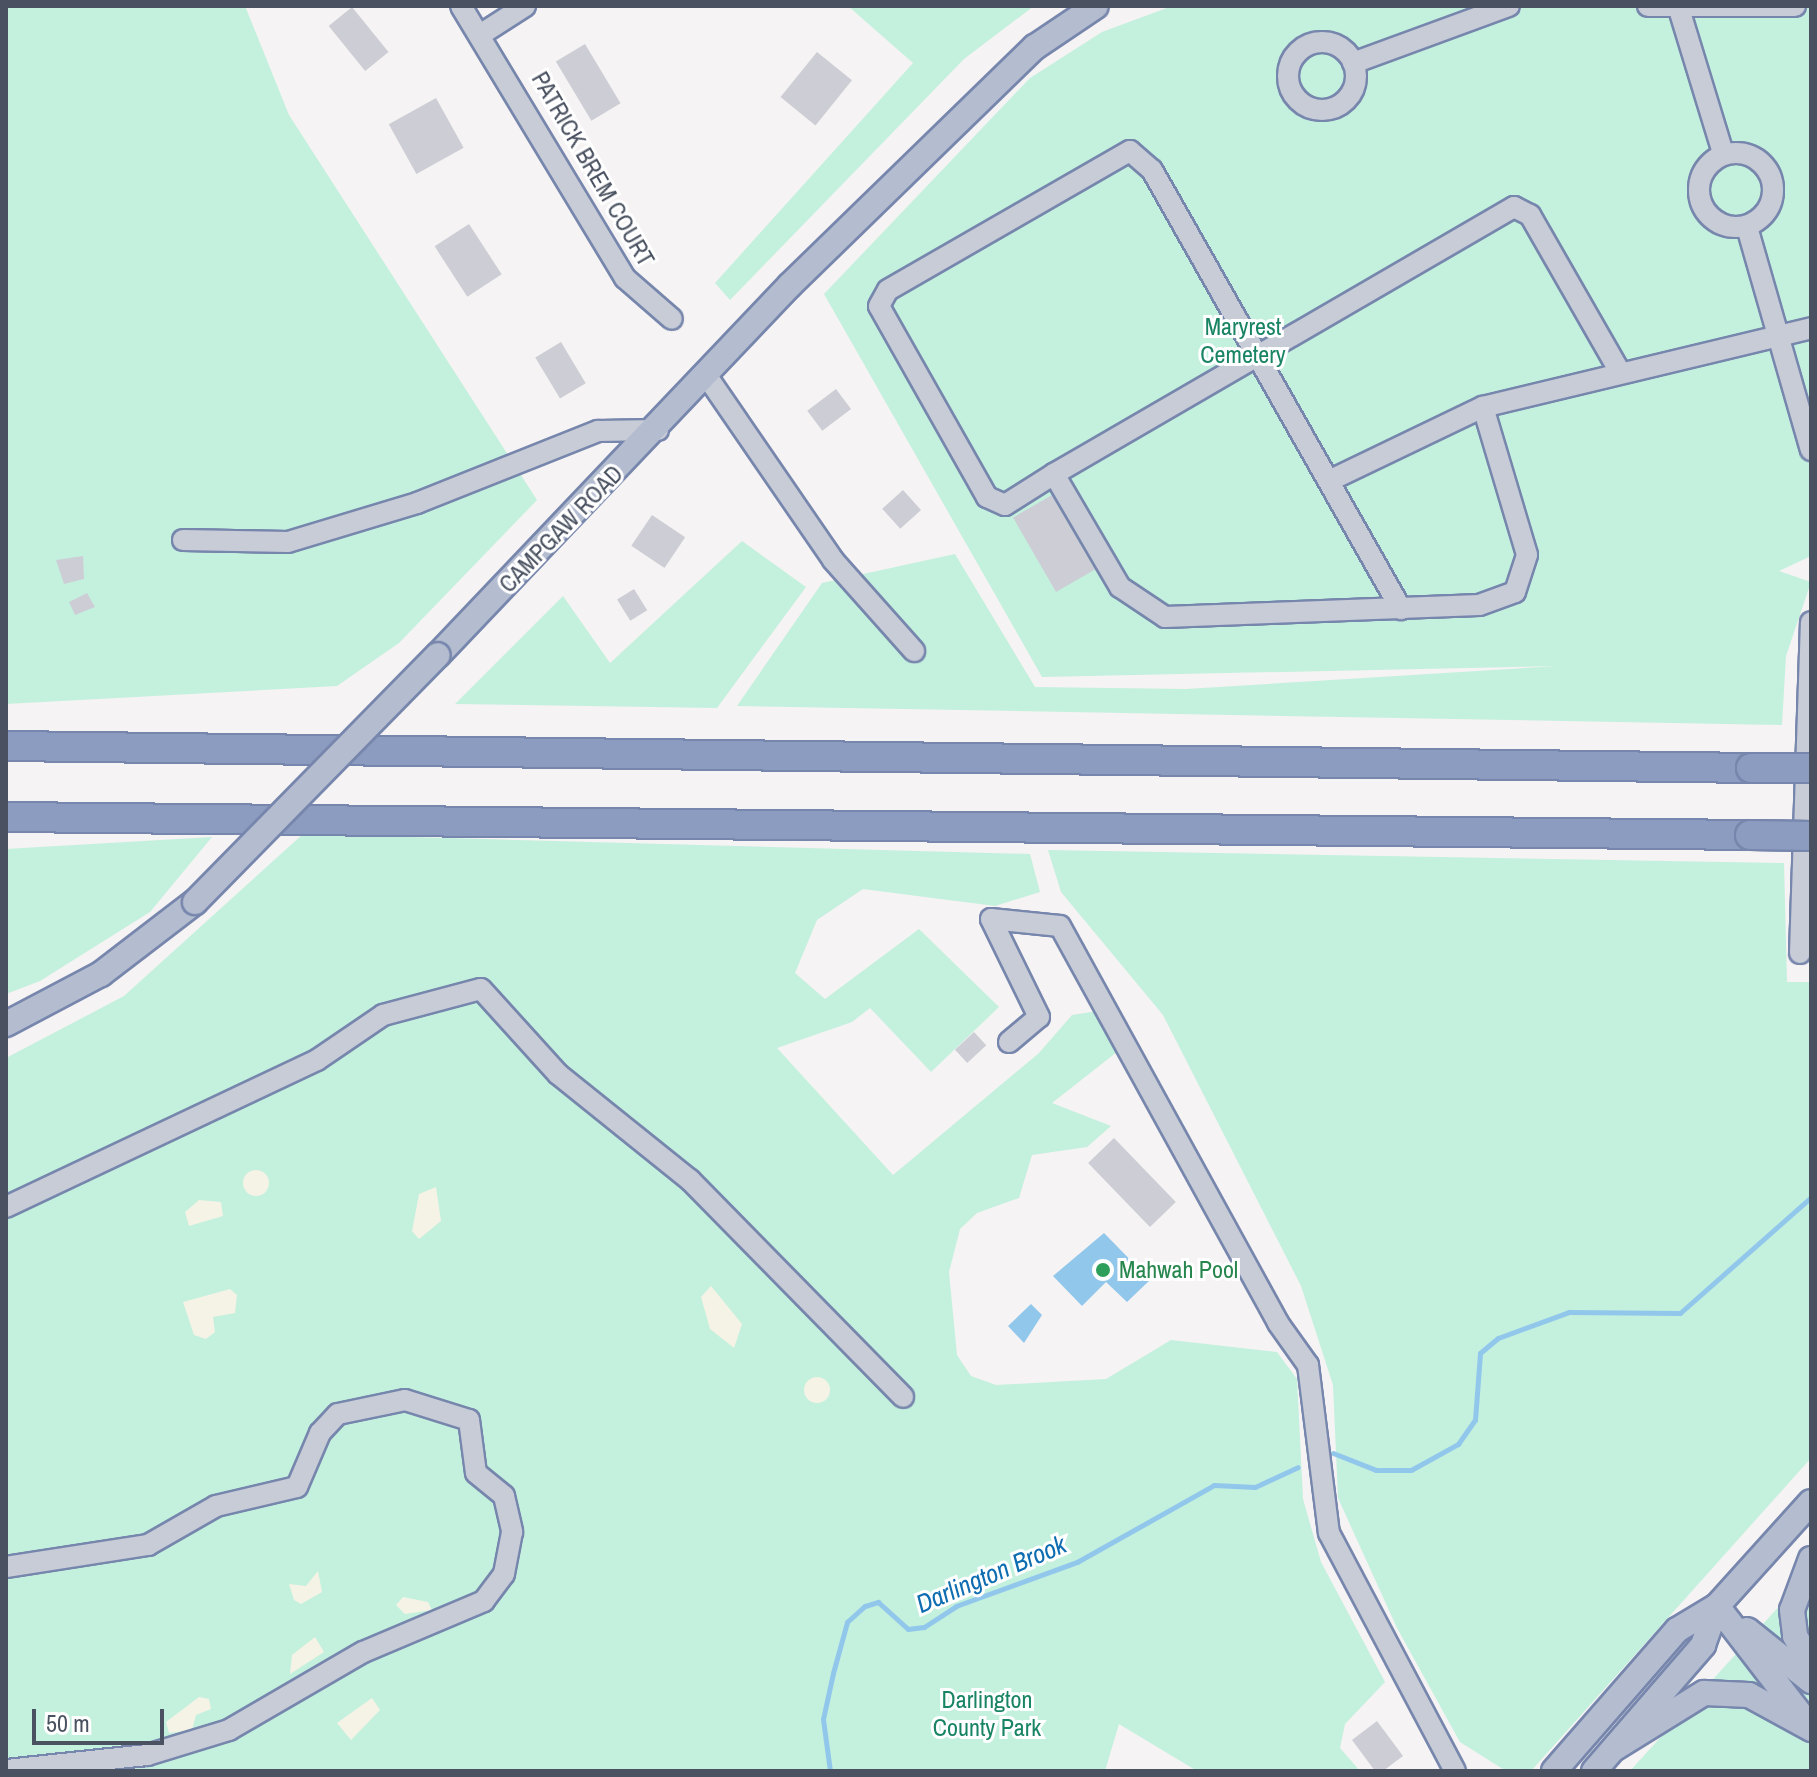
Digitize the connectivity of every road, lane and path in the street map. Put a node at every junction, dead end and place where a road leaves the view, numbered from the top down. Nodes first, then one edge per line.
1 (461, 6) edge
2 (525, 6) edge
3 (1096, 6) edge
4 (1509, 6) edge
5 (1648, 6) edge
6 (1795, 6) edge
7 (1679, 9) junction
8 (483, 33) junction
9 (1353, 63) dead end
10 (1722, 150) junction
11 (1747, 227) junction
12 (672, 319) dead end
13 (1811, 328) edge
14 (1781, 338) junction
15 (1257, 354) junction
16 (1620, 372) junction
17 (706, 375) junction
18 (1483, 407) junction
19 (658, 430) junction
20 (1811, 450) edge
21 (1054, 474) junction
22 (1331, 480) junction
23 (183, 540) dead end
24 (1401, 609) junction
25 (1811, 622) edge
26 (914, 651) dead end
27 (6, 746) edge
28 (1811, 768) edge
29 (6, 817) edge
30 (1811, 836) edge
31 (1800, 953) dead end
32 (6, 1024) edge
33 (1009, 1042) dead end
34 (6, 1207) edge
35 (903, 1397) dead end
36 (1811, 1502) edge
37 (1811, 1559) edge
38 (6, 1567) edge
39 (1717, 1606) junction
40 (1811, 1664) edge
41 (1811, 1681) edge
42 (1811, 1729) edge
43 (1615, 1748) junction
44 (6, 1770) edge
45 (1455, 1771) edge
46 (1554, 1771) edge
47 (1594, 1771) edge

1 - 8 street, PATRICK BREM COURT
2 - 8 street
3 - 17 main road, CAMPGAW ROAD
4 - 9 street
5 - 7 street
6 - 7 street
7 - 10 street
8 - 12 street, PATRICK BREM COURT
10 - 11 street
10 - 11 street
11 - 14 street
13 - 14 street
14 - 16 street
14 - 20 street
15 - 16 street
15 - 21 street
15 - 21 street
15 - 22 street
16 - 18 street
17 - 19 main road, CAMPGAW ROAD
17 - 26 street
18 - 22 street
18 - 24 street
19 - 23 street
19 - 32 main road, CAMPGAW ROAD, bridge
21 - 24 street
22 - 24 street
25 - 31 street
27 - 28 highway, bridge
29 - 30 highway, bridge
33 - 45 street
34 - 35 street
36 - 39 main road
37 - 40 main road
38 - 44 street
39 - 41 main road
39 - 42 main road
39 - 43 main road
39 - 46 main road
42 - 43 main road
43 - 47 main road

